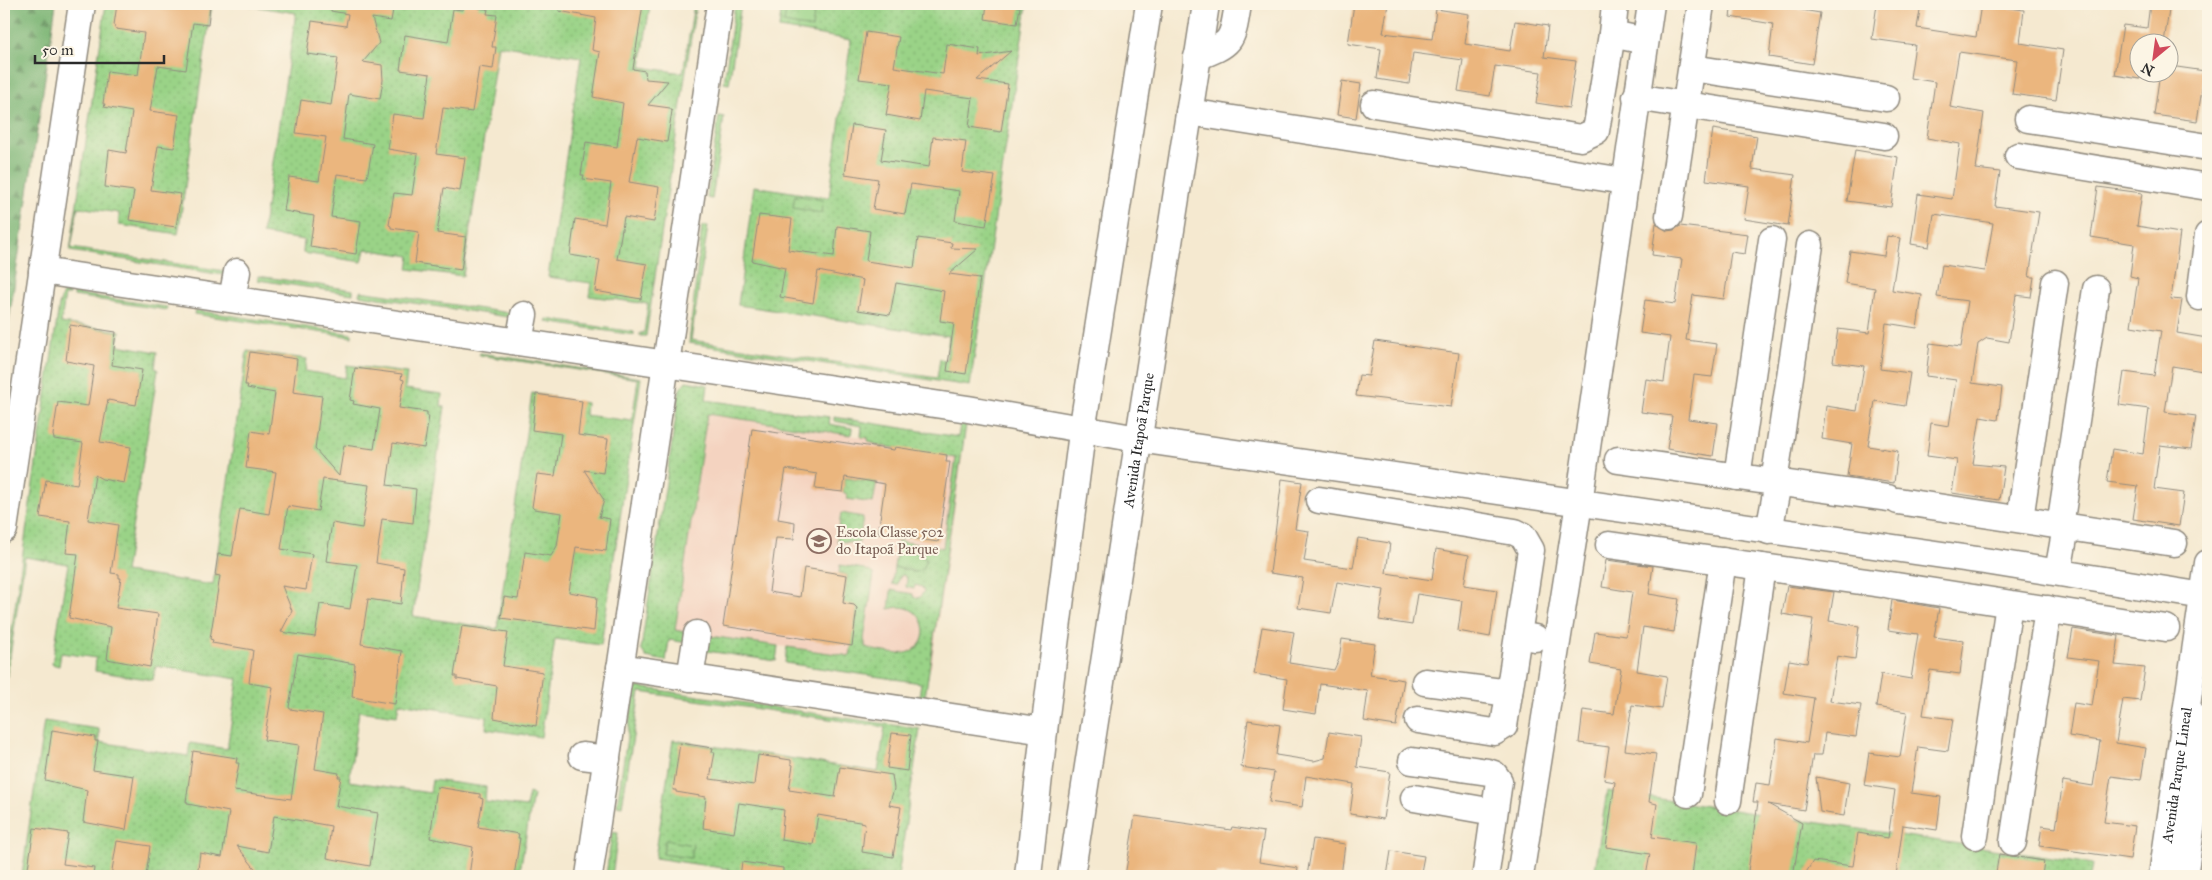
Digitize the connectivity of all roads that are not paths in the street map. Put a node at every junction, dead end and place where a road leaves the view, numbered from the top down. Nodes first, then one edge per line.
1 (82, 4) edge
2 (720, 4) edge
3 (1149, 4) edge
4 (1206, 4) edge
5 (1238, 4) edge
6 (1615, 4) edge
7 (1650, 4) edge
8 (1701, 4) edge
9 (1612, 34) junction
10 (1645, 41) junction
11 (1197, 57) junction
12 (1692, 68) junction
13 (1800, 85) junction
14 (1636, 97) junction
15 (1886, 98) dead end
16 (1374, 104) dead end
17 (1686, 106) junction
18 (1189, 112) junction
19 (2028, 119) dead end
20 (1795, 122) junction
21 (2111, 132) junction
22 (1884, 136) dead end
23 (2208, 147) edge
24 (2018, 156) dead end
25 (2106, 170) junction
26 (1624, 181) junction
27 (2208, 187) edge
28 (1669, 216) dead end
29 (2208, 235) edge
30 (1772, 240) dead end
31 (1810, 245) dead end
32 (42, 271) junction
33 (237, 272) dead end
34 (2055, 283) dead end
35 (2096, 289) dead end
36 (2200, 297) dead end
37 (232, 300) junction
38 (524, 315) dead end
39 (519, 342) junction
40 (666, 364) junction
41 (1083, 430) junction
42 (1138, 439) junction
43 (1618, 460) dead end
44 (1737, 477) junction
45 (1776, 482) junction
46 (1319, 500) dead end
47 (1579, 503) junction
48 (2020, 520) junction
49 (2064, 526) junction
50 (4, 529) edge
51 (1769, 531) junction
52 (2174, 543) dead end
53 (1609, 545) dead end
54 (1723, 561) junction
55 (2208, 563) edge
56 (1762, 567) junction
57 (2058, 572) junction
58 (2009, 604) junction
59 (2202, 605) junction
60 (2048, 610) junction
61 (2166, 628) dead end
62 (697, 634) dead end
63 (1518, 635) junction
64 (1555, 642) junction
65 (620, 667) junction
66 (690, 678) junction
67 (1425, 682) dead end
68 (1509, 693) junction
69 (2208, 717) edge
70 (1418, 720) dead end
71 (1044, 730) junction
72 (1412, 760) dead end
73 (1688, 794) dead end
74 (1414, 798) dead end
75 (1728, 801) dead end
76 (1494, 812) junction
77 (1975, 836) dead end
78 (2013, 842) dead end
79 (1486, 874) edge
80 (589, 876) edge
81 (1028, 876) edge
82 (1071, 876) edge
83 (1511, 876) edge
84 (1520, 876) edge
85 (2162, 876) edge
86 (2184, 876) edge

1 - 32 street
2 - 40 street
3 - 41 street
4 - 11 street, Avenida Itapoã Parque
5 - 11 street
6 - 9 street
7 - 10 street
8 - 12 street
9 - 10 street
9 - 16 street
10 - 14 street
11 - 18 street, Avenida Itapoã Parque
12 - 13 street
12 - 17 street
13 - 15 street
13 - 20 street
14 - 17 street
14 - 26 street
17 - 20 street
17 - 28 street
18 - 26 street
18 - 42 street, Avenida Itapoã Parque
19 - 21 street
20 - 22 street
21 - 23 street
21 - 25 street
24 - 25 street
25 - 27 street
26 - 47 street
29 - 36 street
30 - 44 street
31 - 45 street
32 - 37 street
32 - 50 street
33 - 37 street
34 - 48 street
35 - 49 street
37 - 39 street
38 - 39 street
39 - 40 street
40 - 41 street
40 - 65 street
41 - 42 street
41 - 71 street
42 - 47 street
42 - 82 street, Avenida Itapoã Parque
43 - 44 street
44 - 45 street
45 - 48 street
45 - 51 street
46 - 63 street
47 - 51 street
47 - 64 street
48 - 49 street
49 - 52 street
49 - 57 street
51 - 57 street
53 - 54 street
54 - 56 street
54 - 73 street
55 - 59 street, Avenida Parque Lineal
56 - 58 street
56 - 75 street
57 - 59 street
58 - 60 street
58 - 77 street
59 - 85 street, Avenida Parque Lineal
60 - 61 street
60 - 78 street
62 - 66 street
63 - 64 street
63 - 68 street
64 - 84 street
65 - 66 street
65 - 80 street
66 - 71 street
67 - 68 street
68 - 70 street
69 - 86 street, Avenida Parque Lineal
71 - 81 street
72 - 76 street
74 - 76 street
76 - 79 street
79 - 83 street

